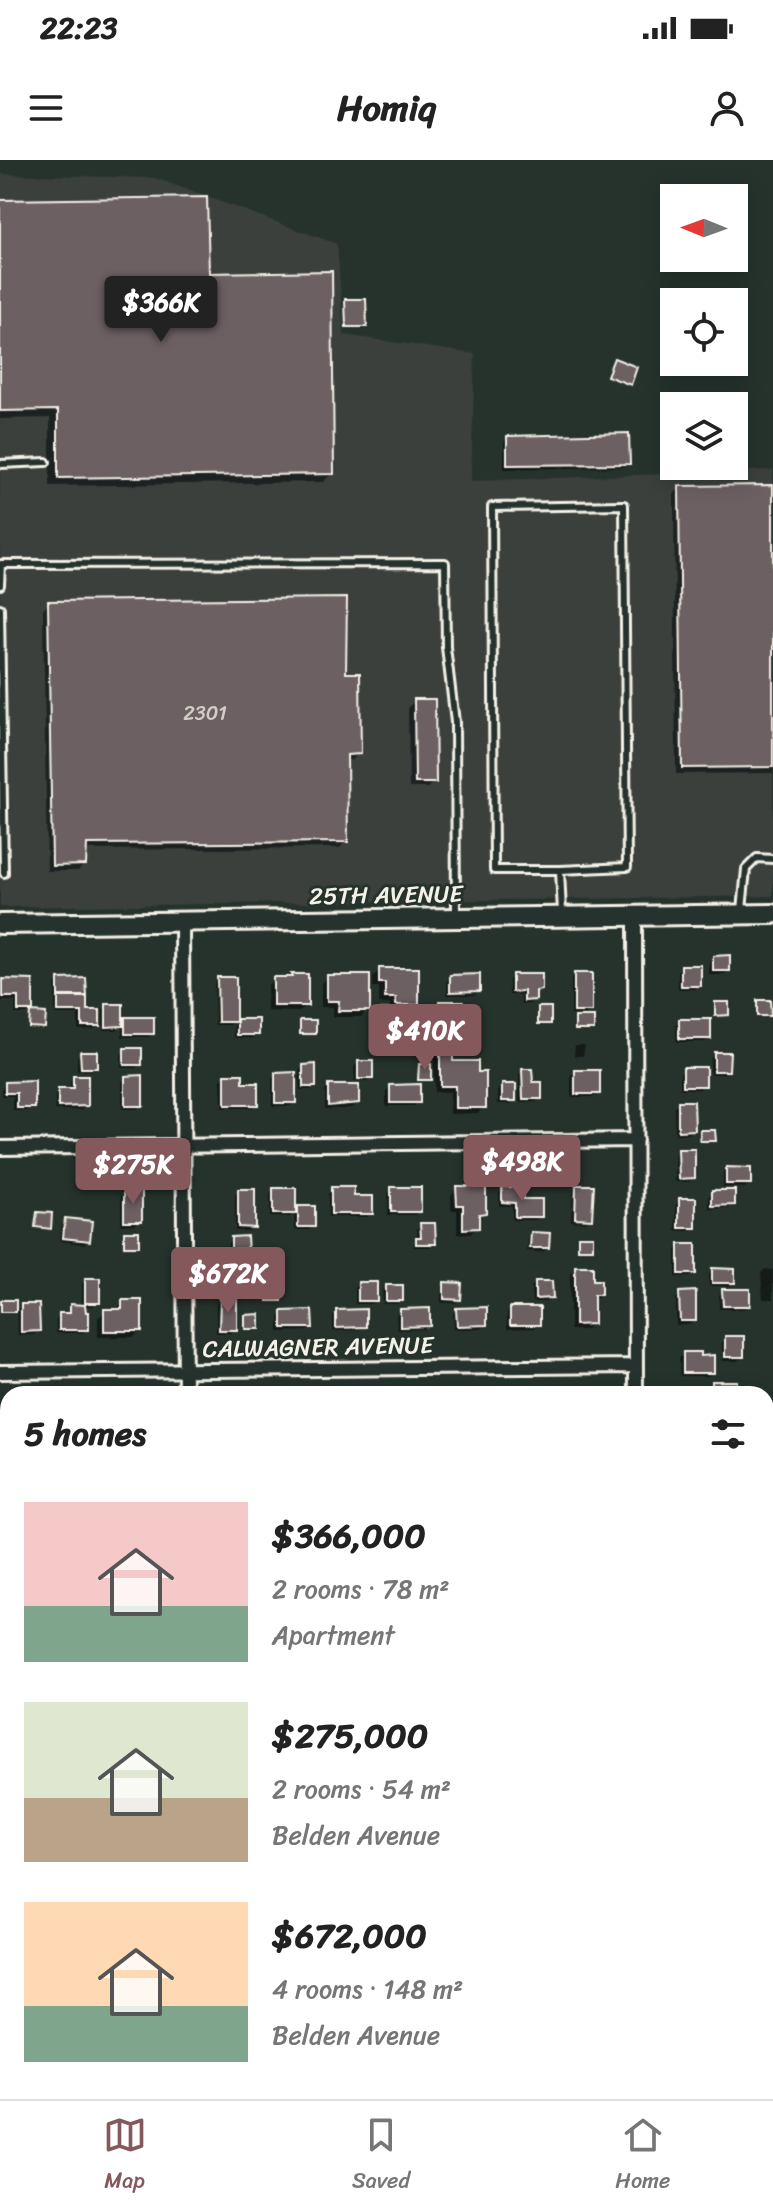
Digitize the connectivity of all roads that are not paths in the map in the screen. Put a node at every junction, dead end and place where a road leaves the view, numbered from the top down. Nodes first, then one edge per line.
1 (46, 462) dead end
2 (0, 464) edge
3 (0, 585) edge
4 (0, 608) edge
5 (1, 747) edge
6 (773, 859) edge
7 (560, 870) junction
8 (4, 873) dead end
9 (773, 914) edge
10 (742, 915) junction
11 (635, 916) junction
12 (562, 917) junction
13 (456, 918) junction
14 (182, 922) junction
15 (0, 924) edge
16 (636, 1140) junction
17 (183, 1146) junction
18 (0, 1148) edge
19 (636, 1366) junction
20 (185, 1370) junction
21 (0, 1372) edge
22 (185, 1386) edge
23 (636, 1386) edge

1 - 2 lane
3 - 13 lane
4 - 5 lane
5 - 8 lane
6 - 10 lane
7 - 7 lane
7 - 12 lane
9 - 10 main road, 25TH AVENUE
10 - 11 main road, 25TH AVENUE
11 - 12 main road, 25TH AVENUE
11 - 16 street
12 - 13 main road, 25TH AVENUE
13 - 14 main road, 25TH AVENUE
14 - 15 main road, 25TH AVENUE
14 - 17 street
16 - 17 street
16 - 19 street
17 - 18 street
17 - 20 street
19 - 20 street, CALWAGNER AVENUE
19 - 23 street
20 - 21 street, CALWAGNER AVENUE
20 - 22 street

